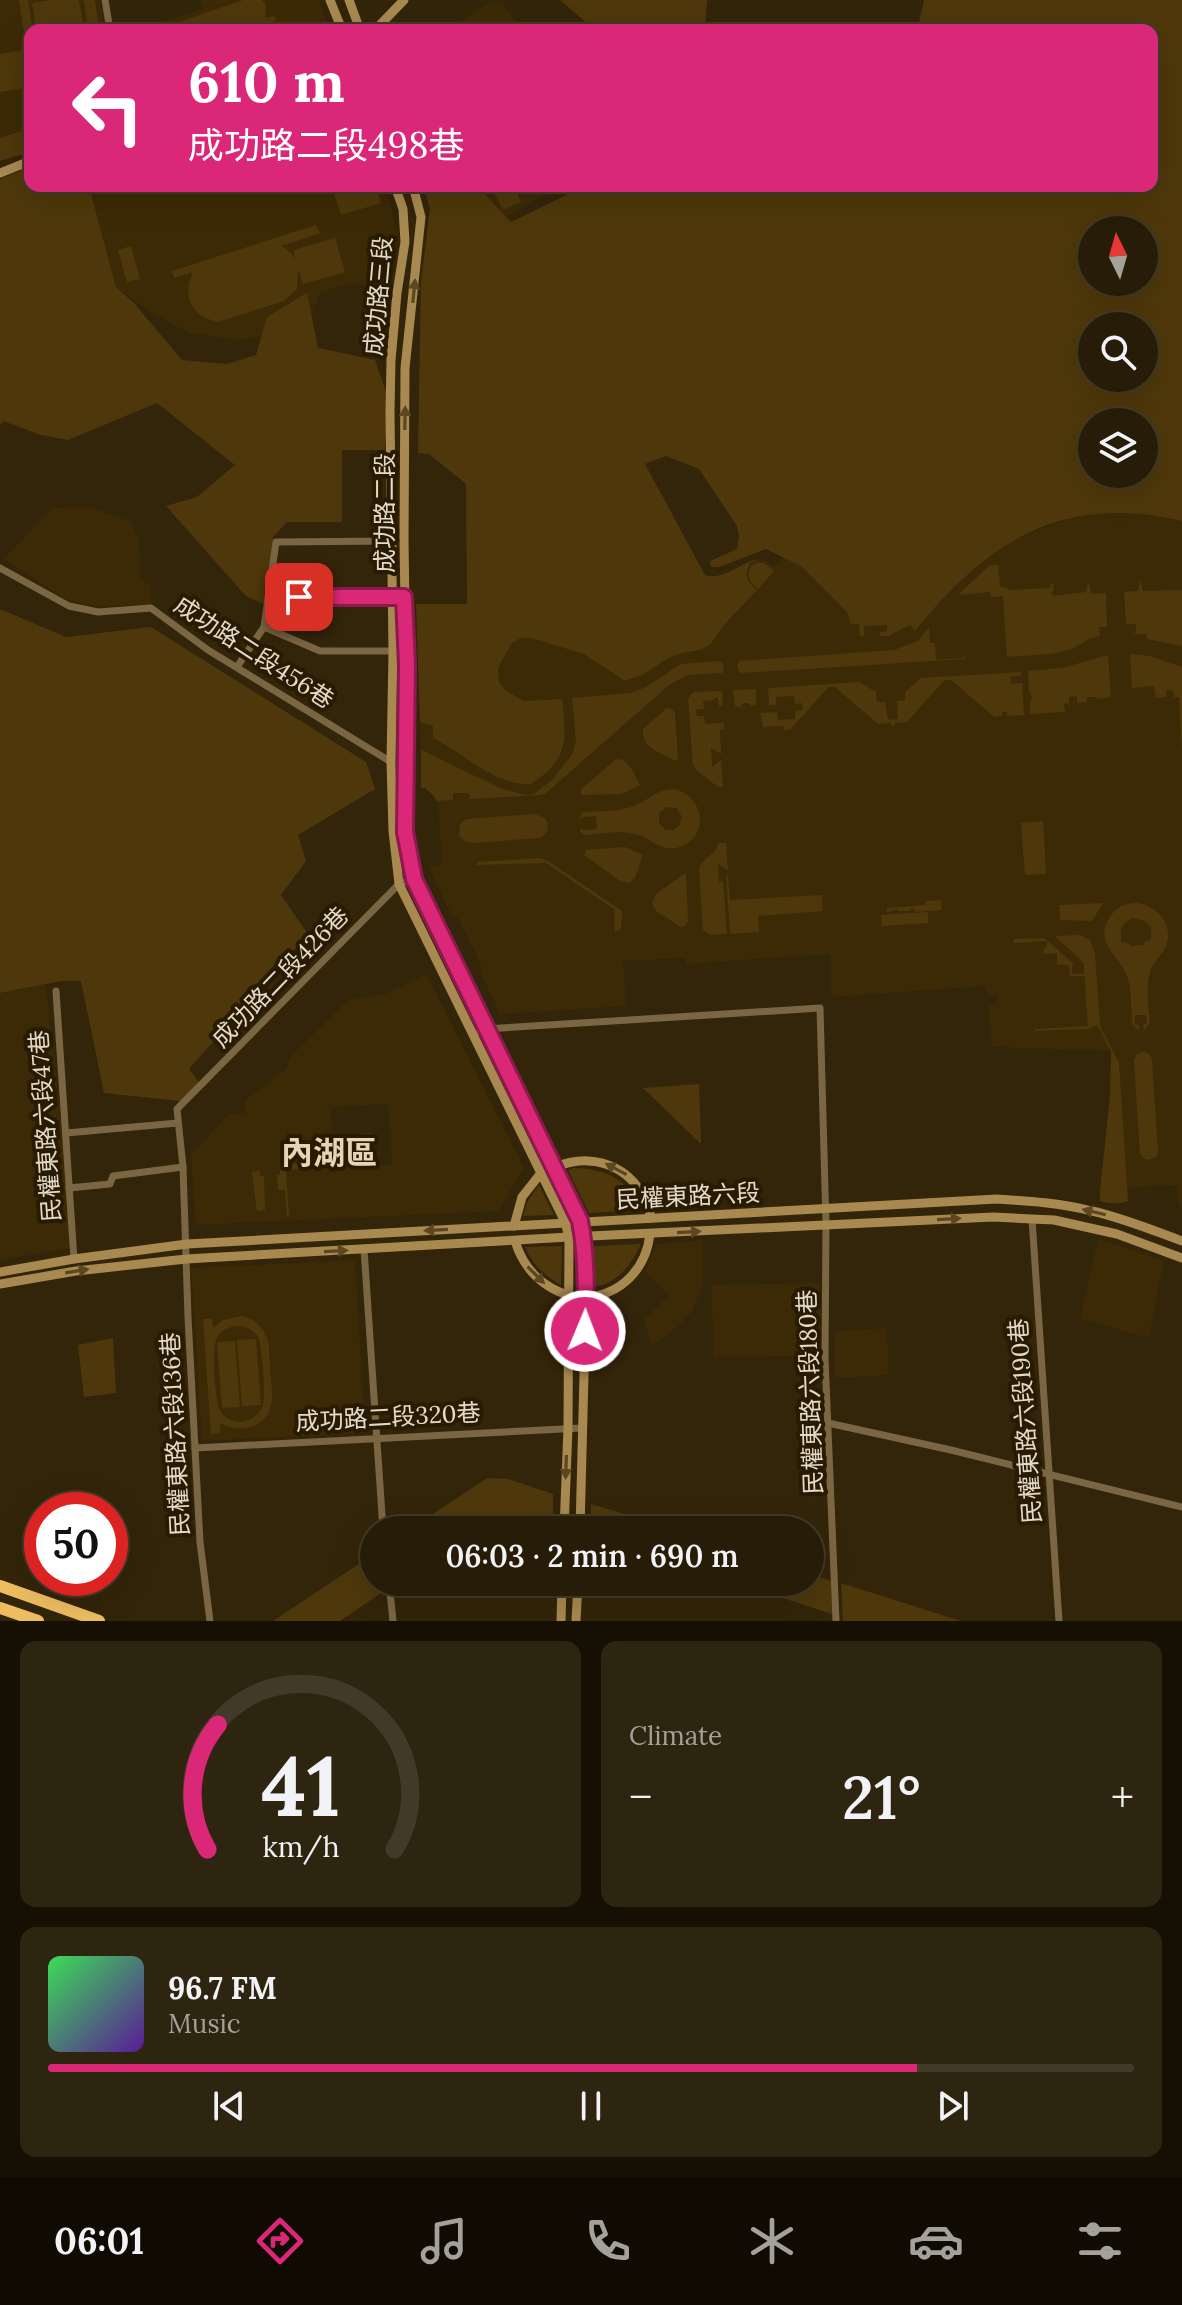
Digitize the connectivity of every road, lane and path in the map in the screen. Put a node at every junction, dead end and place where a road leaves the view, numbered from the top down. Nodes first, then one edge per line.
1 (105, 0) edge
2 (330, 0) edge
3 (349, 0) edge
4 (404, 0) edge
5 (109, 24) edge
6 (340, 24) edge
7 (358, 24) edge
8 (381, 24) edge
9 (24, 163) edge
10 (0, 173) edge
11 (397, 192) edge
12 (415, 192) edge
13 (405, 368) joint
14 (390, 412) joint
15 (391, 541) junction
16 (0, 568) edge
17 (391, 597) junction
18 (404, 597) junction
19 (268, 598) junction
20 (264, 627) junction
21 (406, 651) junction
22 (393, 652) junction
23 (237, 667) junction
24 (391, 762) junction
25 (414, 879) junction
26 (399, 884) junction
27 (56, 991) dead end
28 (486, 1029) junction
29 (473, 1035) junction
30 (177, 1109) joint
31 (178, 1123) junction
32 (66, 1133) junction
33 (183, 1167) junction
34 (556, 1167) junction
35 (541, 1173) junction
36 (69, 1188) junction
37 (826, 1209) junction
38 (651, 1218) junction
39 (1032, 1219) junction
40 (580, 1221) junction
41 (565, 1222) junction
42 (826, 1225) junction
43 (514, 1226) junction
44 (650, 1234) junction
45 (569, 1237) junction
46 (583, 1237) junction
47 (515, 1241) junction
48 (1182, 1241) edge
49 (187, 1244) junction
50 (364, 1249) junction
51 (1182, 1258) edge
52 (74, 1259) junction
53 (186, 1259) junction
54 (0, 1272) edge
55 (0, 1284) edge
56 (570, 1296) junction
57 (586, 1297) junction
58 (828, 1423) junction
59 (568, 1428) junction
60 (582, 1428) junction
61 (376, 1439) junction
62 (195, 1448) junction
63 (1050, 1474) junction
64 (1182, 1507) edge
65 (382, 1516) edge
66 (565, 1516) edge
67 (580, 1516) edge
68 (0, 1586) edge
69 (391, 1596) edge
70 (562, 1596) edge
71 (577, 1596) edge
72 (0, 1608) edge
73 (38, 1621) edge
74 (99, 1621) edge
75 (210, 1621) edge
76 (393, 1621) edge
77 (561, 1621) edge
78 (576, 1621) edge
79 (836, 1621) edge
80 (1059, 1621) edge

1 - 5 street
2 - 6 main road
3 - 7 main road
4 - 8 main road
9 - 10 main road
11 - 14 main road, 成功路三段
13 -> 12 main road, 成功路三段
18 -> 13 main road, 成功路二段
14 - 15 main road, 成功路二段
15 - 17 main road, 成功路二段
15 - 19 street
16 - 23 street, 成功路二段456巷
17 - 18 street
17 - 19 street
17 - 22 main road, 成功路二段
18 - 21 main road, 成功路二段
19 - 20 street
20 - 22 street
20 - 23 street
21 - 22 street
21 - 25 main road, 成功路二段
22 - 24 main road, 成功路二段
23 - 24 street, 成功路二段456巷
24 - 26 main road, 成功路二段
25 - 26 street, 成功路二段426巷
25 - 28 main road, 成功路二段
26 - 29 main road, 成功路二段
26 - 30 street, 成功路二段426巷
27 - 32 street, 民權東路六段47巷
28 - 29 street
28 - 34 main road, 成功路二段
28 - 37 street, 民權東路六段180巷
29 - 35 main road, 成功路二段
30 - 31 street, 民權東路六段136巷
31 - 32 street
31 - 33 street, 民權東路六段136巷
32 - 36 street, 民權東路六段47巷
33 - 36 street
33 - 49 street, 民權東路六段136巷
38 -> 34 main road
34 - 40 main road, 成功路二段
35 - 41 main road, 成功路二段
35 - 43 main road
36 - 52 street, 民權東路六段47巷
37 - 38 main road, 民權東路六段
37 - 42 street, 民權東路六段180巷
48 -> 37 main road, 民權東路六段
38 - 40 main road, 民權東路六段
42 -> 39 main road, 民權東路六段
39 - 51 main road, 民權東路六段
39 - 63 street, 民權東路六段190巷
40 - 41 main road, 民權東路六段
40 - 46 main road, 成功路二段
41 - 43 main road, 民權東路六段
41 - 45 main road, 成功路二段
44 -> 42 main road, 民權東路六段
42 - 58 street, 民權東路六段180巷
43 -> 49 main road, 民權東路六段
44 - 46 main road, 民權東路六段
44 - 57 main road
45 - 46 main road, 民權東路六段
45 - 47 main road, 民權東路六段
45 - 56 main road, 成功路二段
46 - 57 main road, 成功路二段
47 - 50 main road, 民權東路六段
47 -> 56 main road
49 - 52 main road, 民權東路六段
49 - 53 street, 民權東路六段136巷
53 -> 50 main road, 民權東路六段
50 - 61 street
52 - 54 main road, 民權東路六段
55 -> 53 main road, 民權東路六段
53 - 62 street, 民權東路六段136巷
56 - 59 main road, 成功路二段
57 - 60 main road, 成功路二段
58 - 63 street
58 - 79 street, 民權東路六段180巷
59 - 60 street, 成功路二段320巷
59 - 61 street, 成功路二段320巷
59 -> 66 main road, 成功路二段
60 - 67 main road, 成功路二段
61 - 62 street, 成功路二段320巷
61 - 65 street
62 - 75 street, 民權東路六段136巷
63 - 64 street
63 - 80 street, 民權東路六段190巷
68 - 74 highway
69 - 76 street
70 - 77 main road
71 - 78 main road
72 - 73 highway

